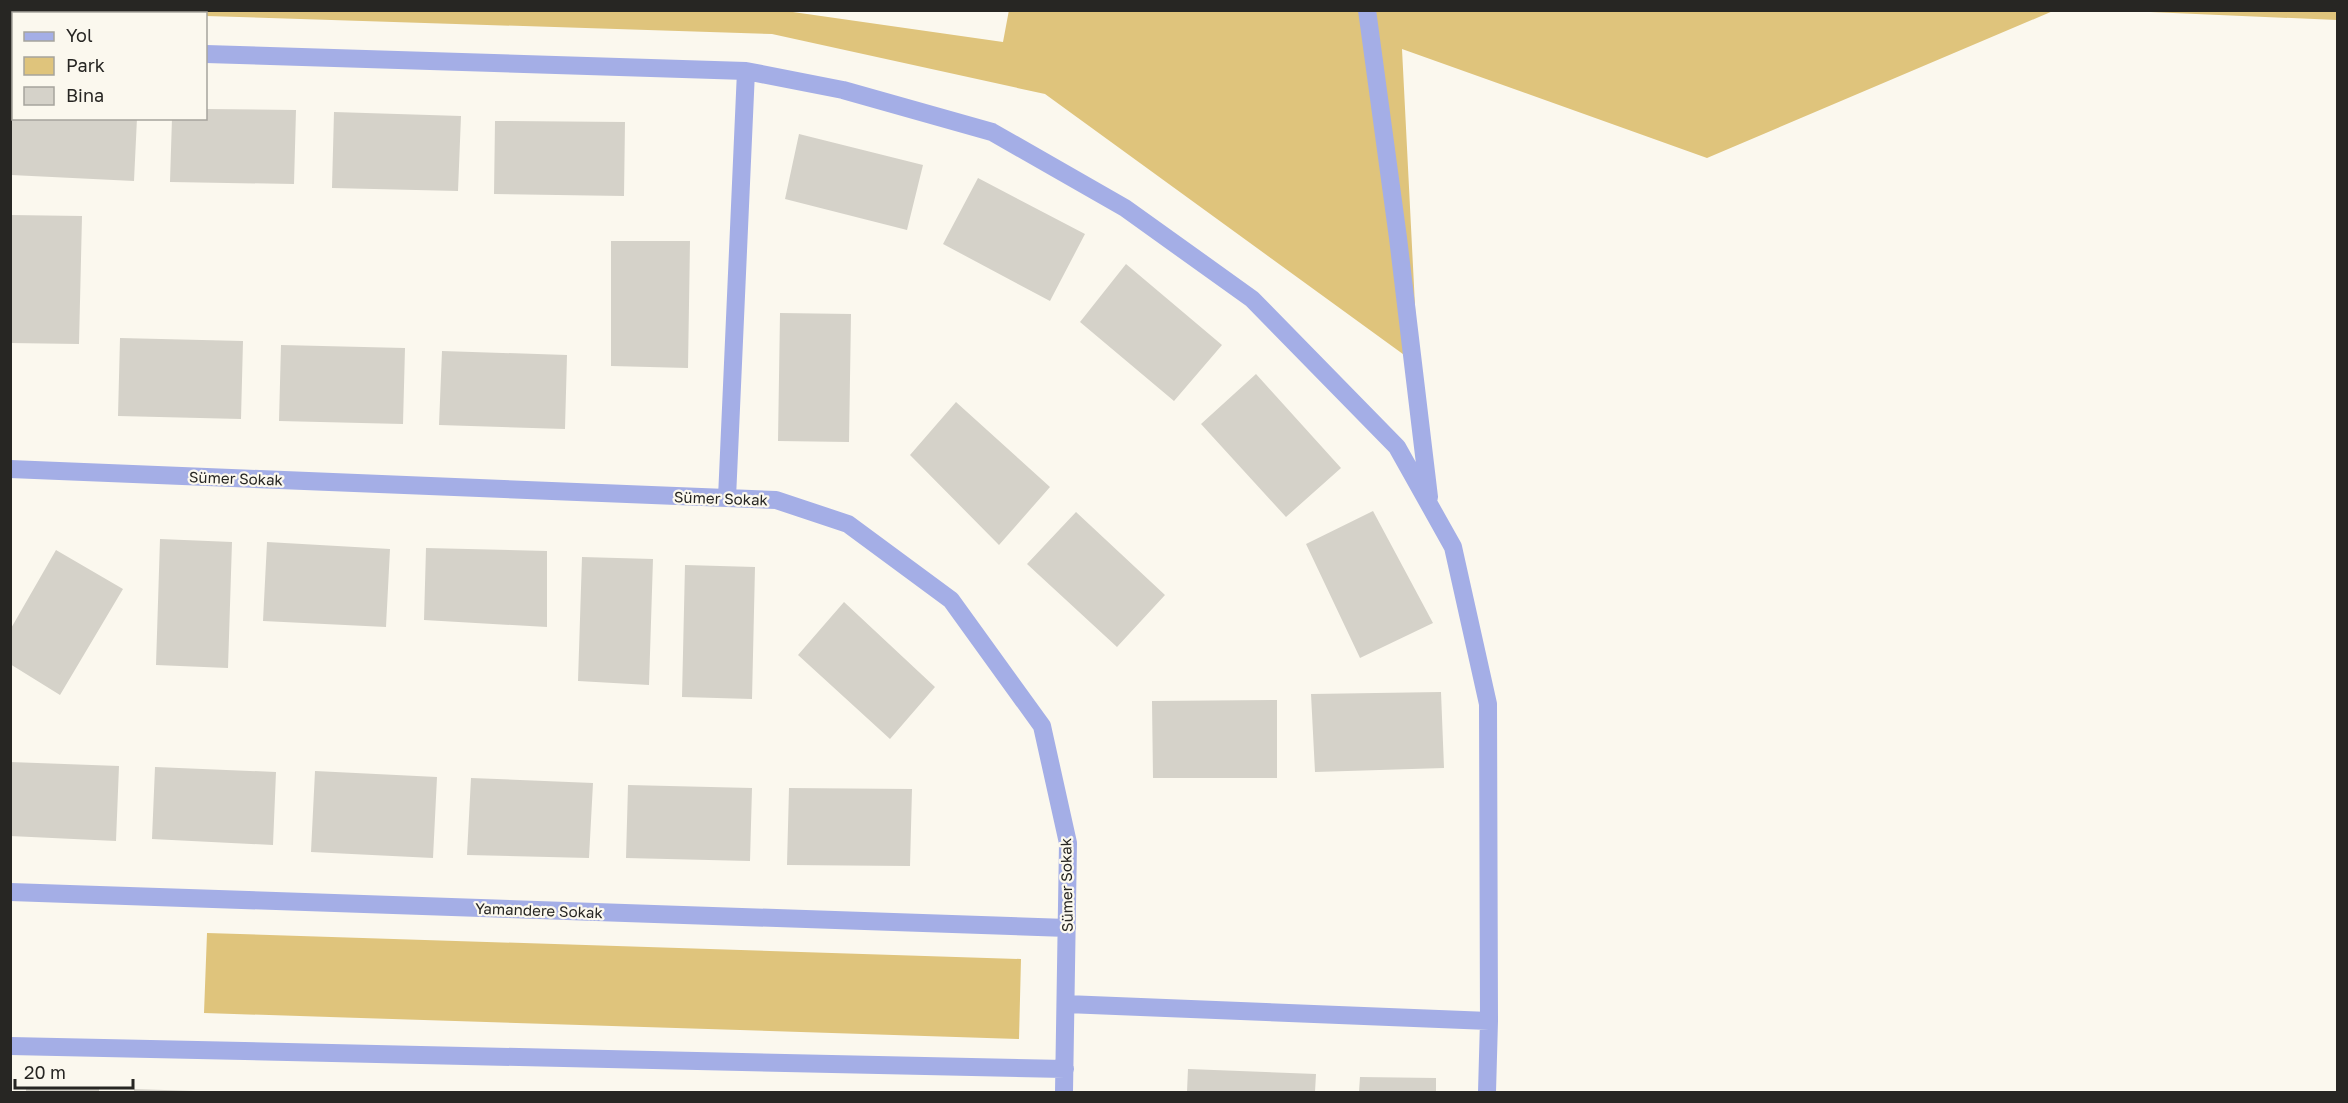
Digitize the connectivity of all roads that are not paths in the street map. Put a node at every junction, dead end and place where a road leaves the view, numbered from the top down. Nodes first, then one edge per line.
1 (1367, 10) edge
2 (207, 54) edge
3 (746, 71) junction
4 (10, 469) edge
5 (727, 498) junction
6 (1430, 506) junction
7 (10, 892) edge
8 (1067, 928) junction
9 (1066, 1005) junction
10 (1489, 1021) junction
11 (10, 1046) edge
12 (1065, 1069) junction
13 (1064, 1092) edge
14 (1487, 1092) edge

1 - 6 street
2 - 3 street
3 - 5 street
3 - 6 street
4 - 5 street, Sümer Sokak
5 - 8 street, Sümer Sokak
6 - 10 street
7 - 8 street, Yamandere Sokak
8 - 9 street, Sümer Sokak
9 - 10 street
9 - 12 street, Sümer Sokak
10 - 14 street
11 - 12 street
12 - 13 street, Sümer Sokak

